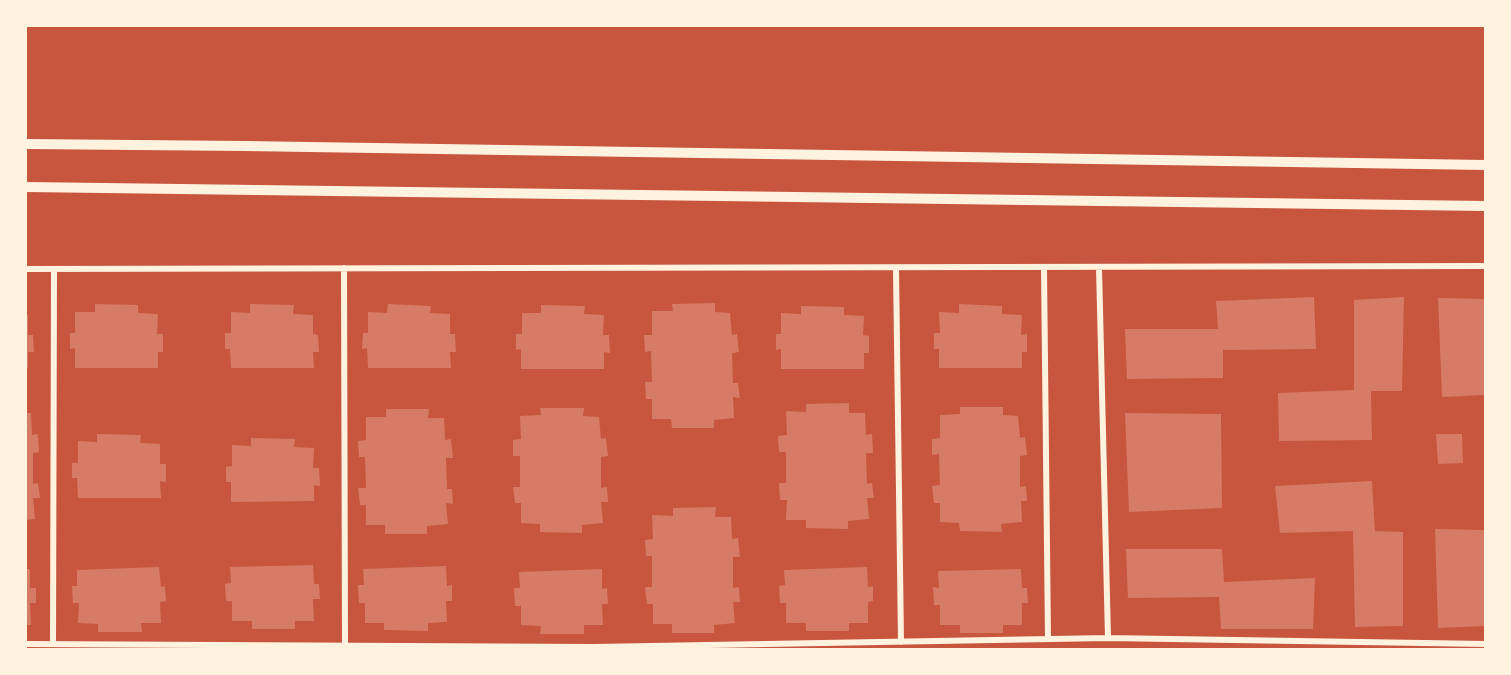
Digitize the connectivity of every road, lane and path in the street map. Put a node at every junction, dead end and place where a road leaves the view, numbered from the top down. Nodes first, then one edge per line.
1 (26, 144) edge
2 (1485, 165) edge
3 (26, 187) edge
4 (1485, 206) edge
5 (1485, 266) edge
6 (344, 268) junction
7 (896, 268) junction
8 (1044, 268) junction
9 (1099, 268) junction
10 (26, 269) edge
11 (54, 269) junction
12 (1108, 638) junction
13 (1048, 639) junction
14 (901, 642) junction
15 (26, 644) edge
16 (53, 644) junction
17 (1485, 644) edge
18 (345, 646) junction
19 (1365, 646) edge
20 (110, 647) edge
21 (705, 647) edge

1 - 2 street
3 - 4 street
5 - 9 street
6 - 7 street
6 - 11 street
6 - 18 street
7 - 8 street
7 - 14 street
8 - 9 street
8 - 13 street
9 - 12 street
10 - 11 street
11 - 16 street
12 - 13 street
12 - 19 street
13 - 14 street
14 - 21 street
15 - 16 street
16 - 20 street
17 - 19 street
18 - 20 street
18 - 21 street

